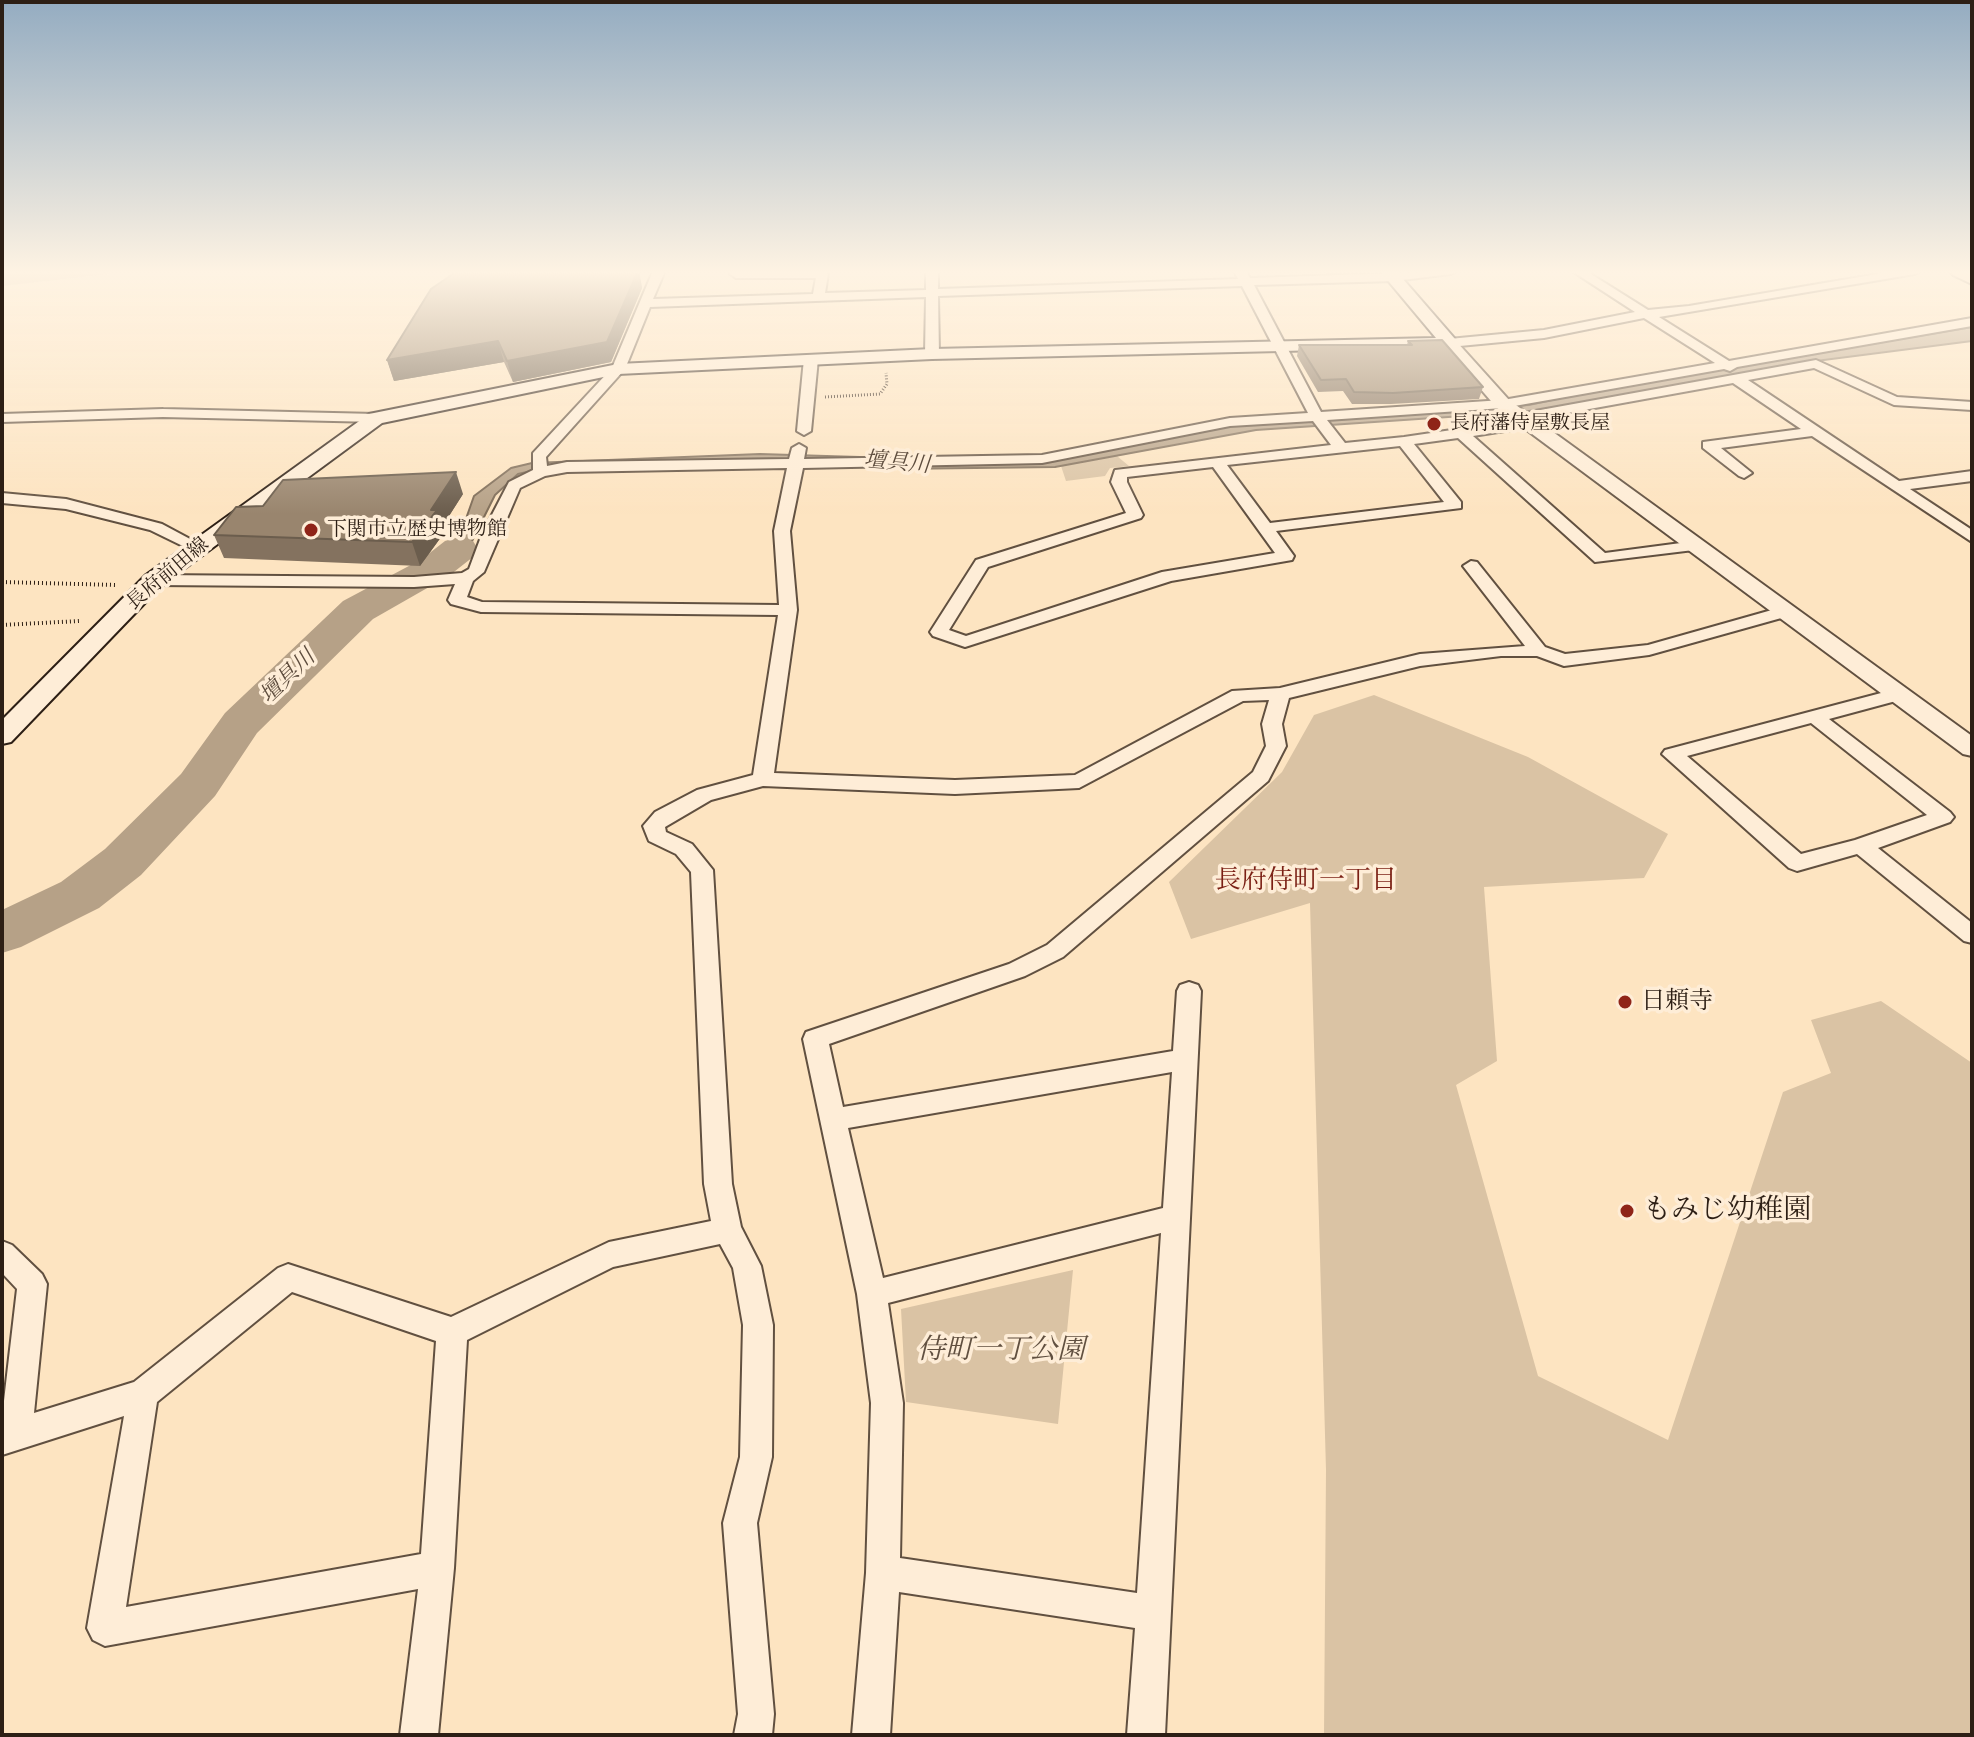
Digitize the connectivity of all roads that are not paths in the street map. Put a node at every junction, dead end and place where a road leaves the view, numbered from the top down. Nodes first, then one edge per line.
1 (626, 352) edge
2 (1029, 352) edge
3 (1285, 352) edge
4 (1458, 352) edge
5 (1704, 352) edge
6 (1821, 352) edge
7 (932, 354) joint
8 (811, 359) junction
9 (618, 369) junction
10 (1731, 370) junction
11 (1972, 406) edge
12 (1517, 413) junction
13 (2, 418) edge
14 (376, 418) junction
15 (1319, 419) junction
16 (804, 431) dead end
17 (1816, 431) junction
18 (1461, 433) junction
19 (1404, 441) junction
20 (1340, 447) junction
21 (798, 456) junction
22 (1217, 462) junction
23 (541, 472) junction
24 (1744, 473) dead end
25 (1972, 476) edge
26 (1896, 486) junction
27 (2, 498) edge
28 (1265, 528) junction
29 (1972, 537) edge
30 (1696, 546) junction
31 (197, 547) junction
32 (1471, 566) dead end
33 (466, 578) junction
34 (151, 583) junction
35 (788, 610) junction
36 (1786, 611) junction
37 (1539, 651) junction
38 (1280, 694) junction
39 (1900, 694) junction
40 (1816, 718) junction
41 (2, 736) edge
42 (1972, 748) edge
43 (763, 779) junction
44 (1861, 846) junction
45 (1972, 935) edge
46 (1189, 991) dead end
47 (1186, 1059) junction
48 (834, 1120) junction
49 (1176, 1217) junction
50 (727, 1230) junction
51 (2, 1254) edge
52 (872, 1294) junction
53 (452, 1332) junction
54 (143, 1394) junction
55 (9, 1437) edge
56 (437, 1568) junction
57 (883, 1573) junction
58 (1153, 1613) junction
59 (419, 1735) edge
60 (753, 1735) edge
61 (871, 1735) edge
62 (1146, 1735) edge

1 - 9 street
2 - 7 main road, 長府前田線
3 - 15 street
4 - 12 street
5 - 10 street
6 - 10 street
7 - 8 main road, 長府前田線
8 - 9 main road, 長府前田線
8 - 16 street
9 - 14 main road, 長府前田線
9 - 23 street
10 - 11 street
10 - 12 street
10 - 12 street
10 - 17 street
12 - 15 street
12 - 18 street
12 - 30 street
13 - 14 street
14 - 31 main road, 長府前田線
15 - 20 street
15 - 21 street
17 - 24 street
17 - 26 street
18 - 19 street
18 - 30 street
19 - 20 street
19 - 28 street
20 - 22 street
21 - 23 street
21 - 35 street
22 - 28 street
22 - 28 street
23 - 33 street
25 - 26 street
26 - 29 street
27 - 31 street
30 - 36 street
31 - 34 main road, 長府前田線
32 - 37 street
33 - 34 street
33 - 35 street
34 - 41 main road, 長府前田線
35 - 43 street
36 - 37 street
36 - 39 street
37 - 38 street
38 - 43 street
38 - 48 street
39 - 40 street
39 - 42 street
40 - 44 street
40 - 44 street
43 - 50 street
44 - 45 street
46 - 47 street
47 - 48 street
47 - 49 street
48 - 52 street
49 - 52 street
49 - 58 street
50 - 53 street
50 - 60 street
51 - 55 street
52 - 57 street
53 - 54 street
53 - 56 street
54 - 55 street
54 - 56 street
56 - 59 street
57 - 58 street
57 - 61 street
58 - 62 street

